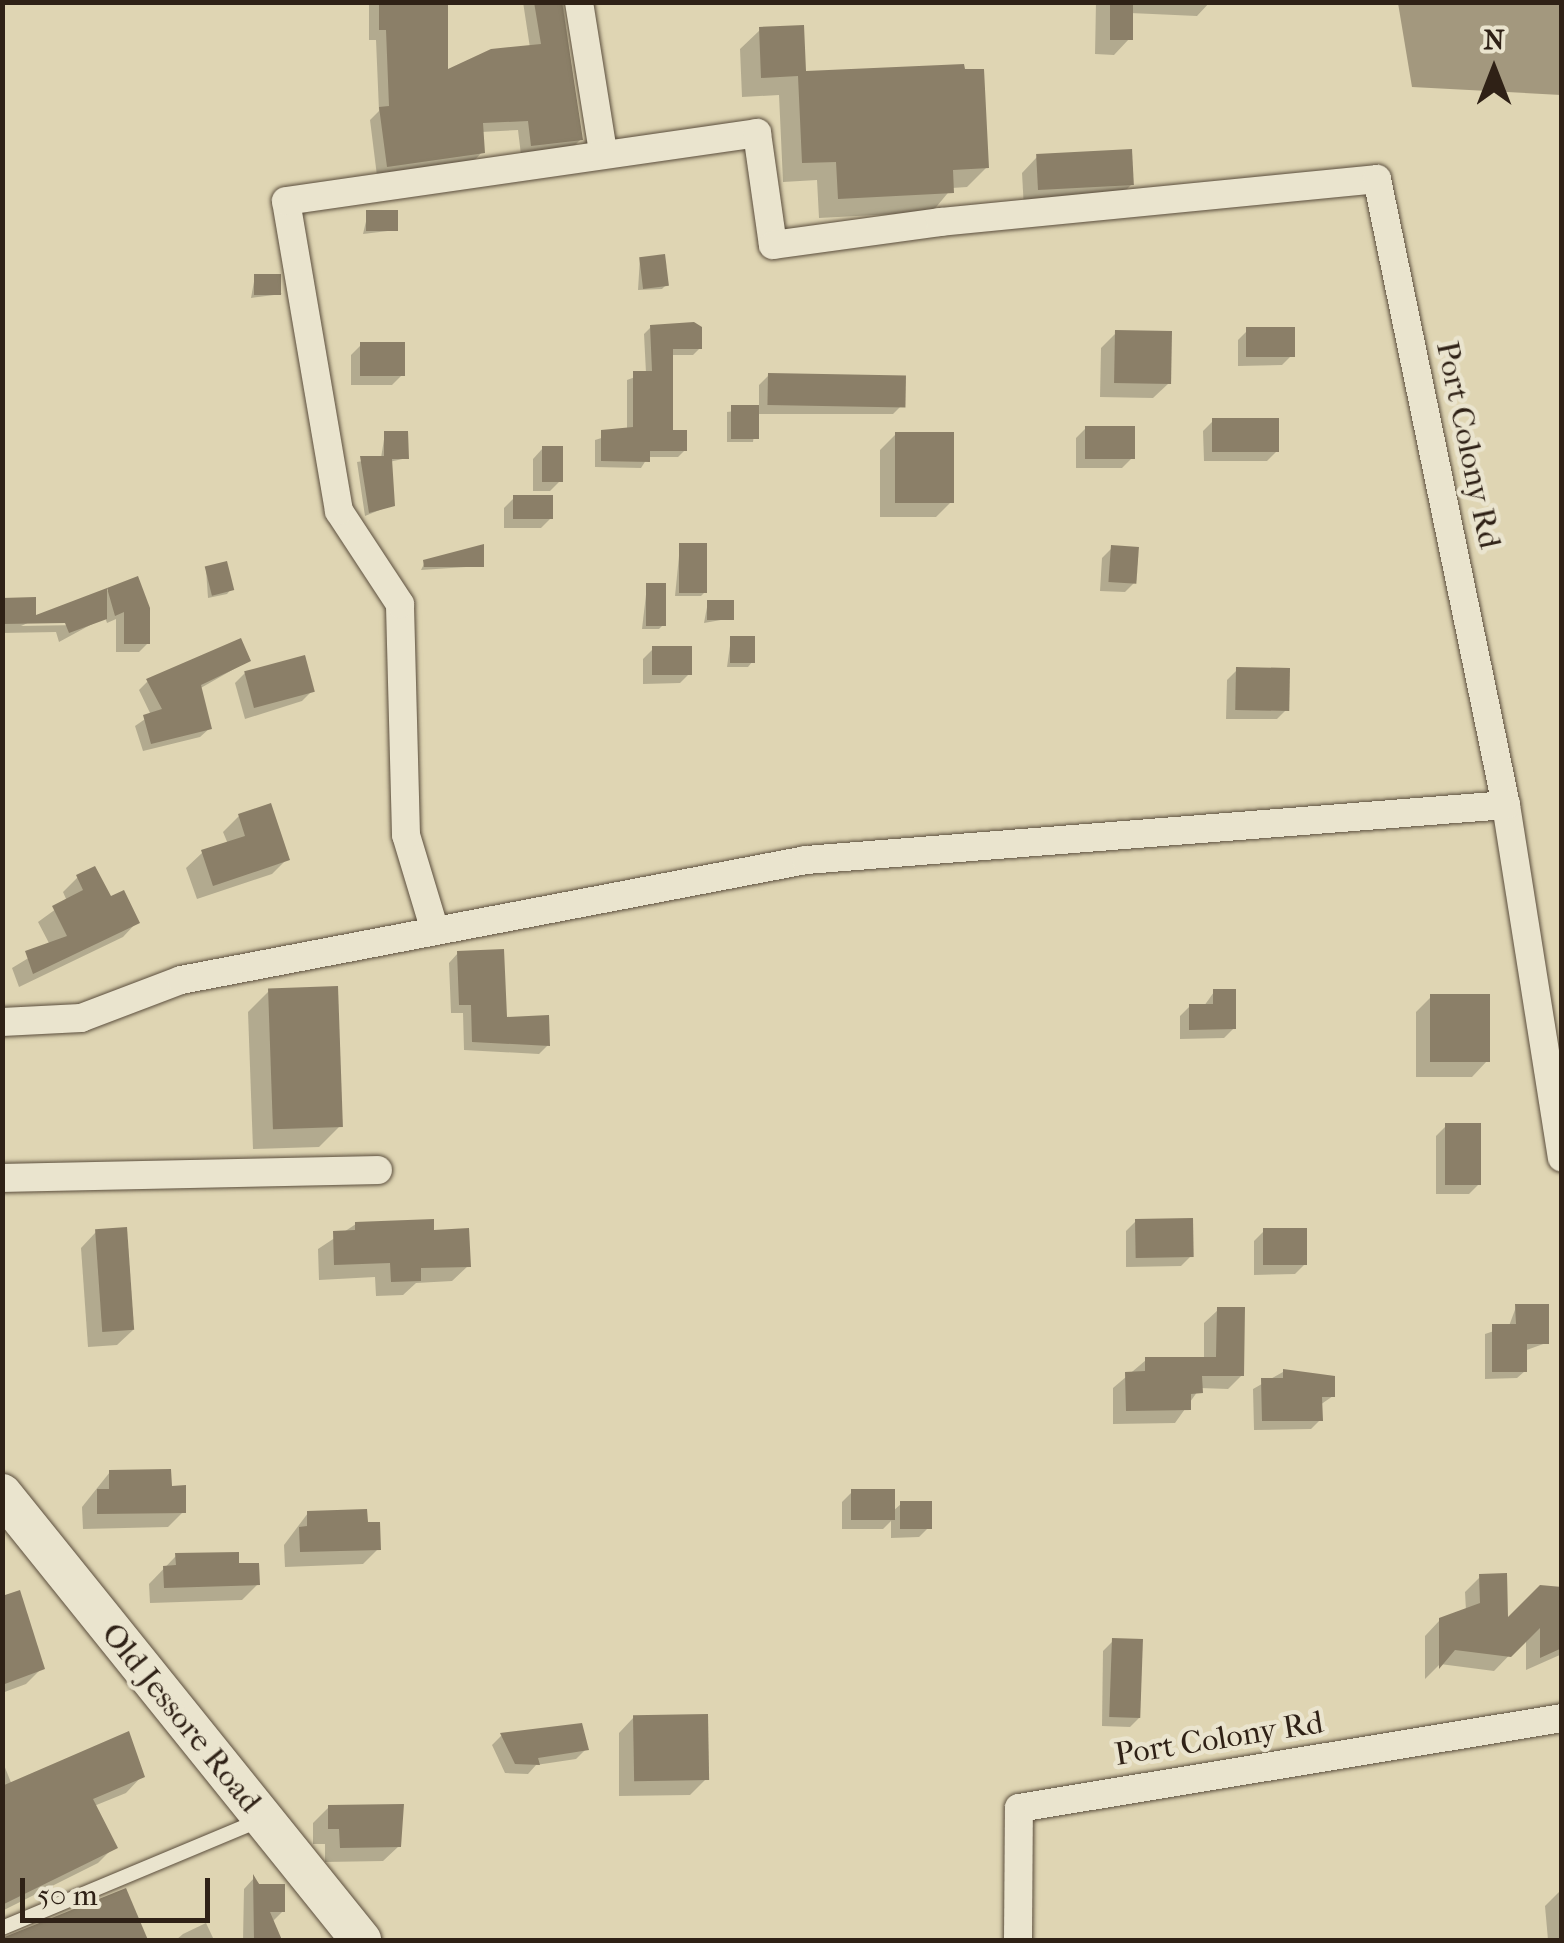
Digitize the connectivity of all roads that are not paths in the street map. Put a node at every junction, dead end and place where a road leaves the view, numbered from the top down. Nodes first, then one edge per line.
1 (579, 2) edge
2 (603, 152) junction
3 (1506, 805) junction
4 (435, 931) junction
5 (2, 1022) edge
6 (1562, 1158) edge
7 (378, 1170) dead end
8 (2, 1178) edge
9 (2, 1494) edge
10 (1562, 1718) edge
11 (262, 1819) junction
12 (2, 1928) edge
13 (361, 1940) edge
14 (1018, 1940) edge

1 - 2 street
2 - 3 street, Port Colony Rd
2 - 4 street
3 - 4 street
3 - 6 street, Port Colony Rd
4 - 5 street
7 - 8 street
9 - 11 main road, Old Jessore Road
10 - 14 street, Port Colony Rd
11 - 12 lane
11 - 13 main road, Old Jessore Road

